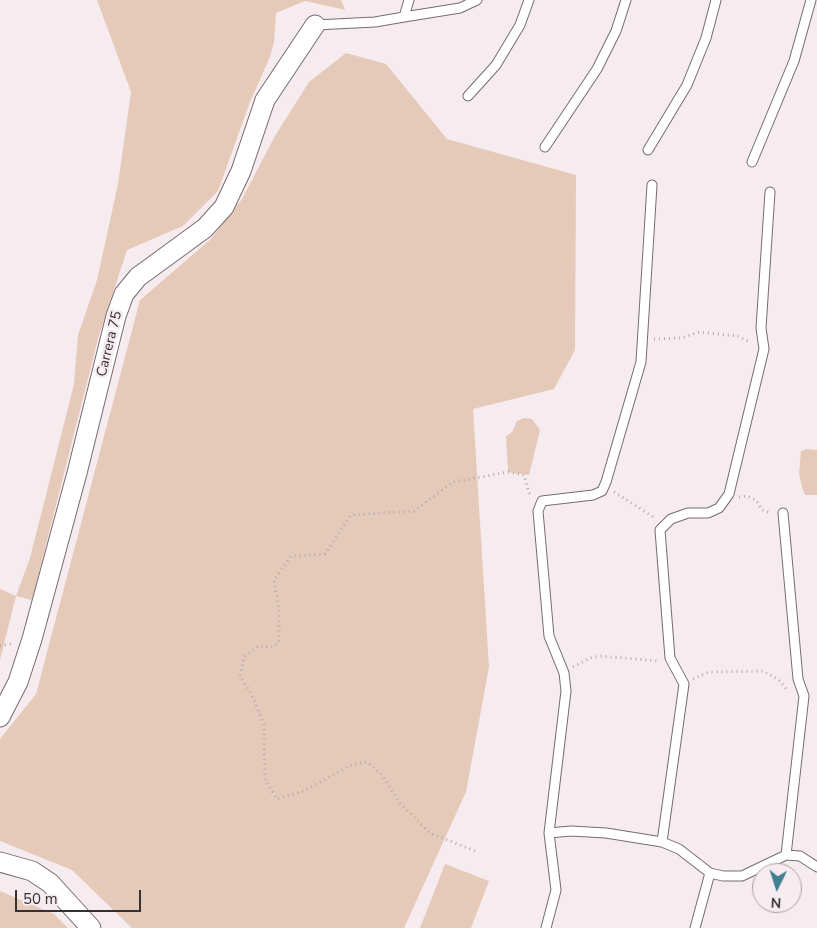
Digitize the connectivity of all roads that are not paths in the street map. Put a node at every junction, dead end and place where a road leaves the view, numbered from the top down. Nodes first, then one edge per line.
1 (409, 0) edge
2 (476, 0) edge
3 (529, 0) edge
4 (626, 0) edge
5 (716, 0) edge
6 (811, 0) edge
7 (404, 17) junction
8 (315, 25) joint
9 (468, 96) dead end
10 (545, 147) dead end
11 (648, 150) dead end
12 (752, 162) dead end
13 (652, 185) dead end
14 (770, 192) dead end
15 (783, 513) road end
16 (0, 717) edge
17 (549, 833) junction
18 (662, 842) junction
19 (786, 855) junction
20 (0, 862) edge
21 (817, 866) edge
22 (710, 873) junction
23 (91, 928) edge
24 (546, 928) edge
25 (695, 928) edge

1 - 7 lane
2 - 7 lane
3 - 9 lane
4 - 10 lane
5 - 11 lane
6 - 12 lane
7 - 8 lane
8 - 16 street, Carrera 75
13 - 17 lane
14 - 18 lane
15 - 19 lane
17 - 18 lane
17 - 24 lane
18 - 22 lane
19 - 21 lane
19 - 22 lane
20 - 23 street
22 - 25 lane

